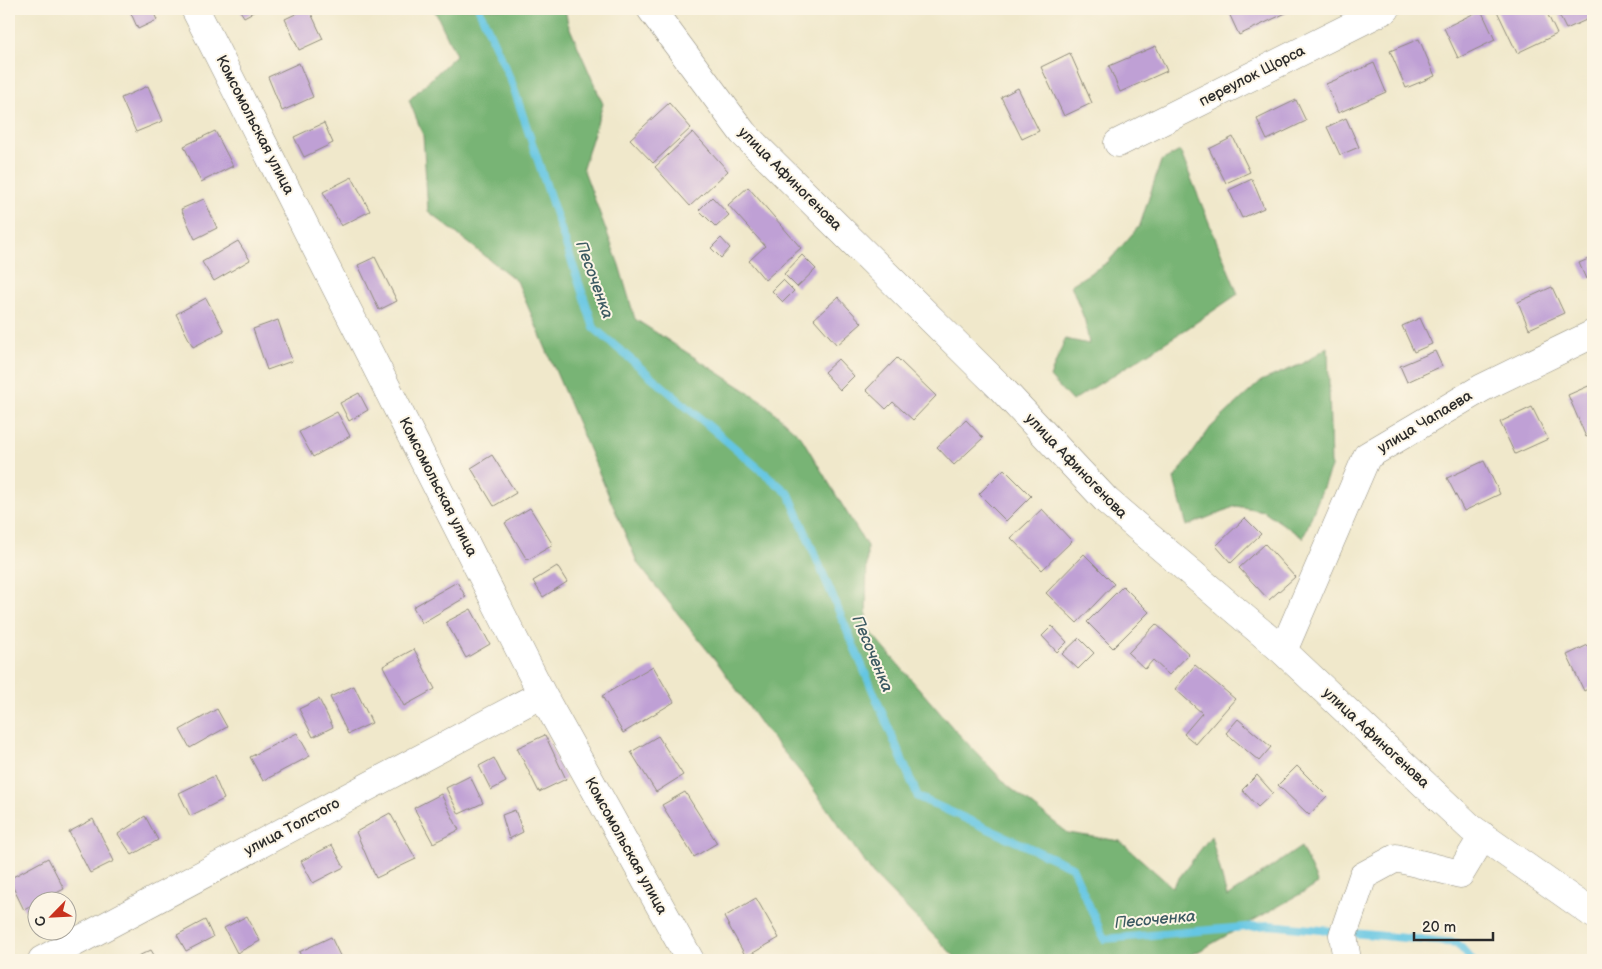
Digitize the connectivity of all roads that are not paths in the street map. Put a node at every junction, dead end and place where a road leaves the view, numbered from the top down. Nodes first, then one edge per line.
1 (195, 9) edge
2 (651, 9) edge
3 (1386, 9) edge
4 (1118, 143) dead end
5 (1593, 334) edge
6 (1283, 652) junction
7 (542, 694) junction
8 (1483, 836) junction
9 (1593, 914) edge
10 (42, 960) edge
11 (690, 960) edge
12 (1347, 960) edge

1 - 7 street, Комсомольская улица
2 - 6 street, улица Афиногенова
3 - 4 street, переулок Щорса
5 - 6 street, улица Чапаева
6 - 8 street, улица Афиногенова
7 - 10 street, улица Толстого
7 - 11 street, Комсомольская улица
8 - 9 street, улица Афиногенова
8 - 12 street

